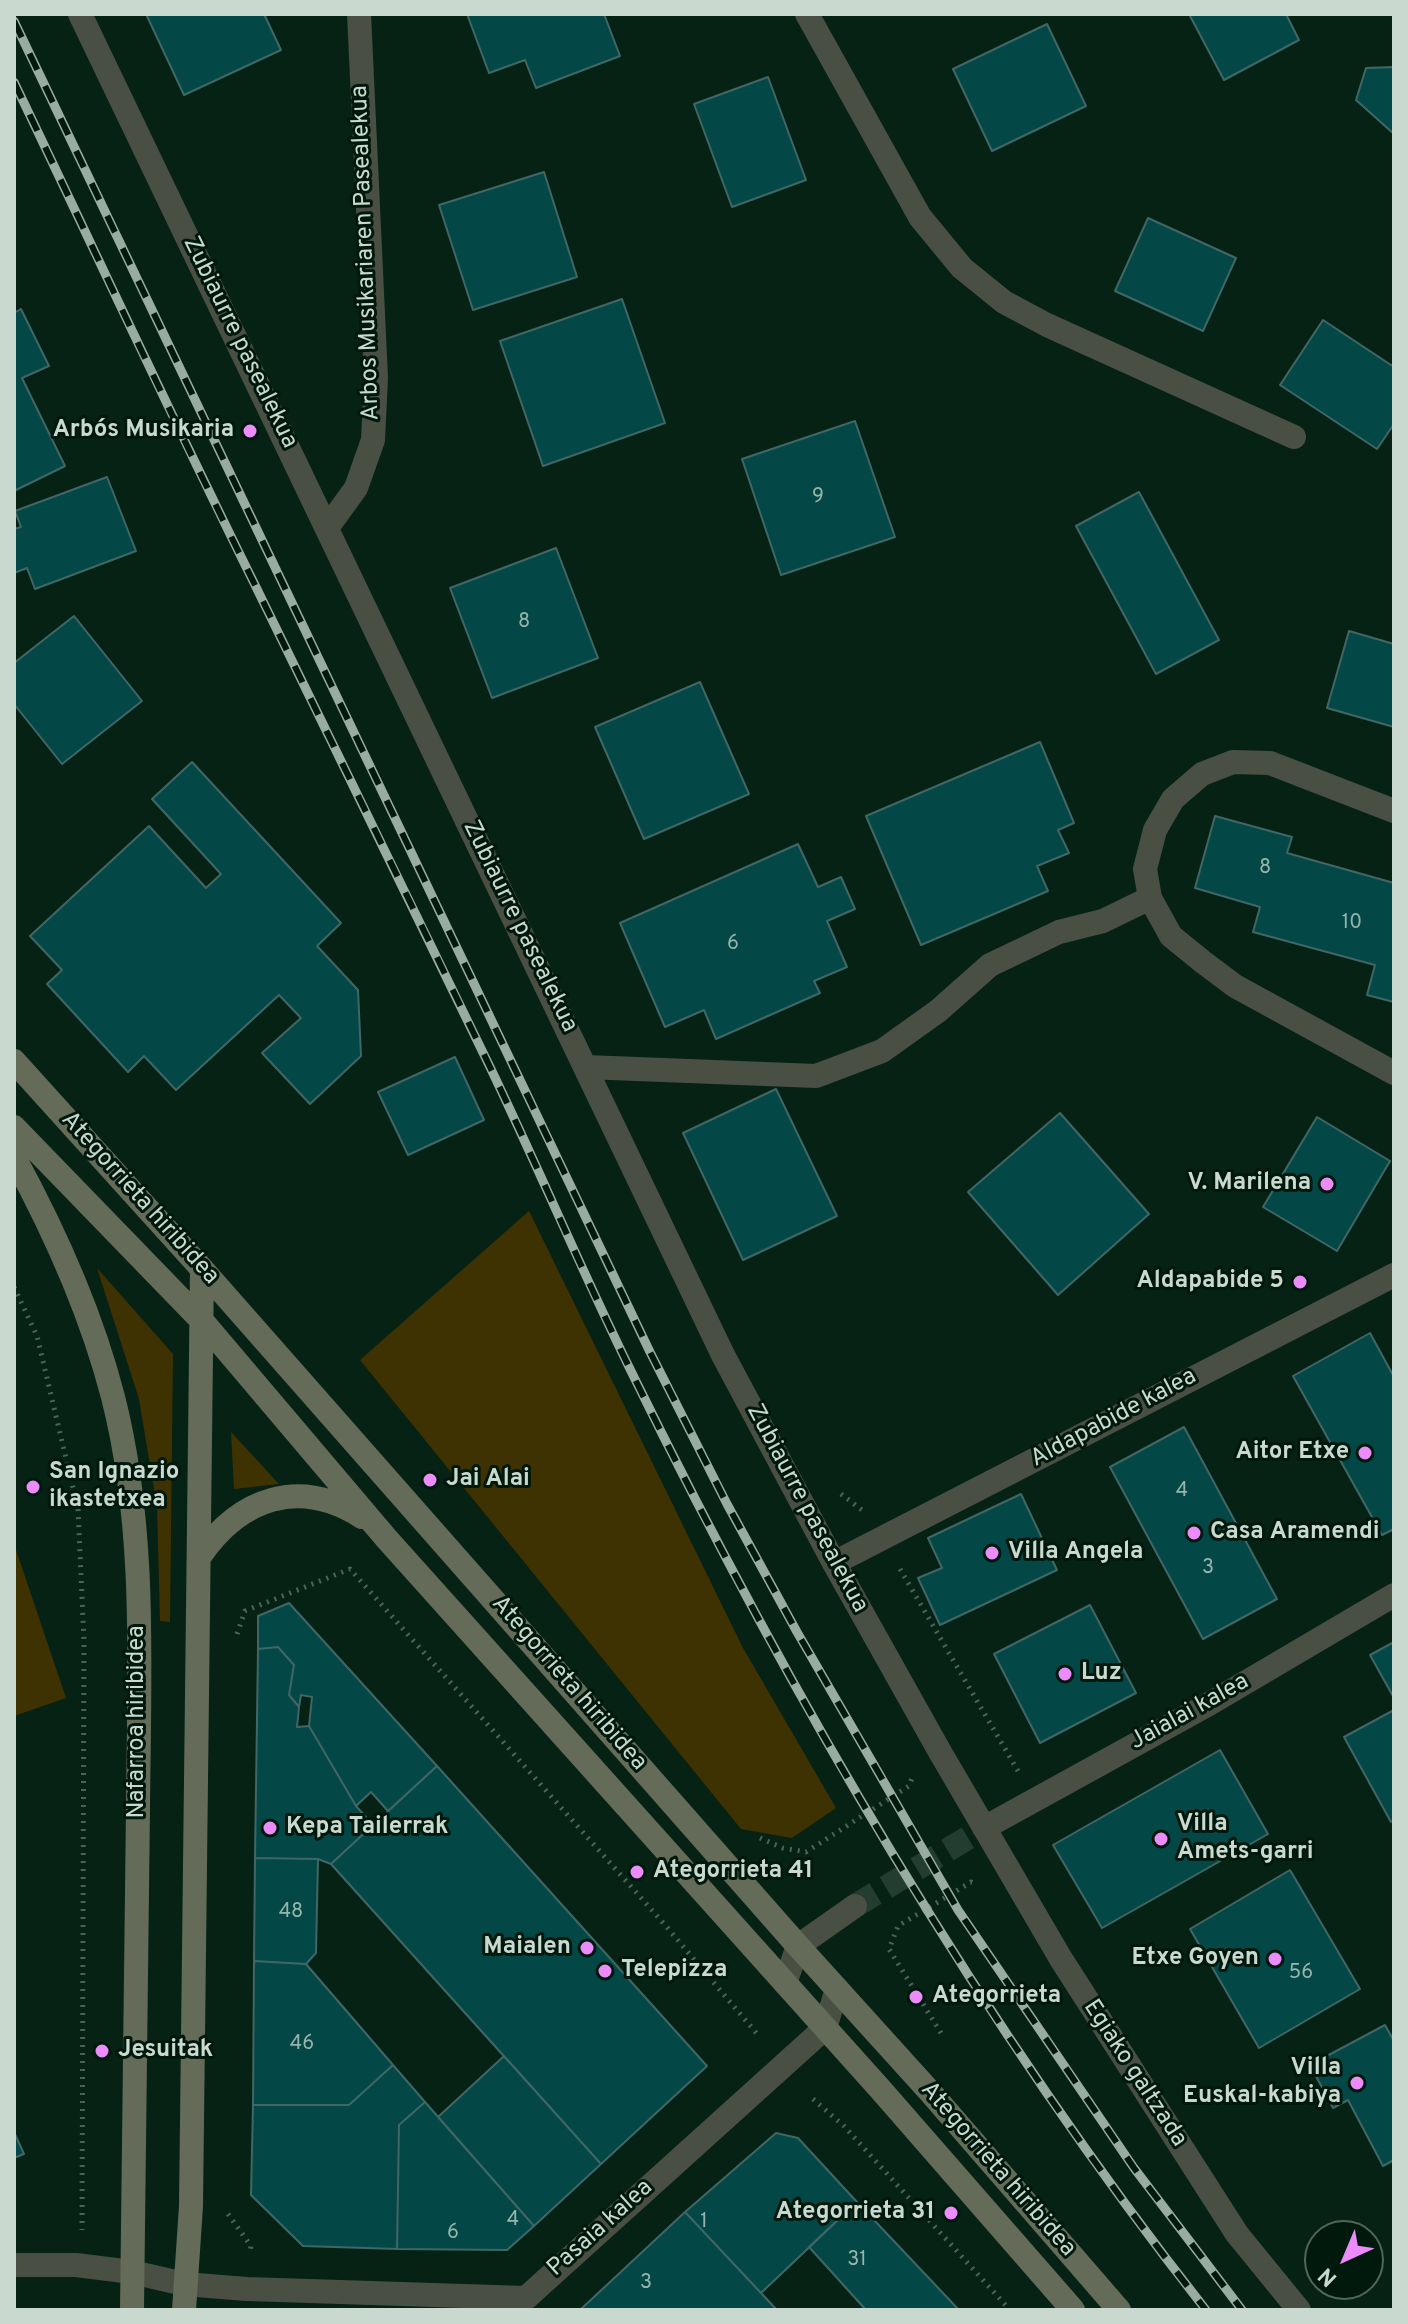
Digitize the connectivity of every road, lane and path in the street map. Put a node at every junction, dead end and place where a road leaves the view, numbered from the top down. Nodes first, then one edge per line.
1 (80, 14) edge
2 (359, 14) edge
3 (807, 14) edge
4 (1294, 437) dead end
5 (327, 528) junction
6 (1394, 811) edge
7 (1150, 898) junction
8 (14, 1061) edge
9 (586, 1067) junction
10 (1394, 1073) edge
11 (14, 1127) edge
12 (14, 1157) edge
13 (202, 1269) junction
14 (1394, 1275) edge
15 (14, 1287) edge
16 (203, 1322) junction
17 (837, 1492) dead end
18 (386, 1538) junction
19 (882, 1538) junction
20 (200, 1556) junction
21 (834, 1563) junction
22 (1394, 1595) edge
23 (236, 1637) dead end
24 (915, 1770) dead end
25 (1039, 1796) junction
26 (984, 1828) junction
27 (760, 1838) dead end
28 (981, 1888) dead end
29 (855, 1906) tunnel mouth
30 (798, 1946) junction
31 (785, 1983) junction
32 (837, 1989) junction
33 (825, 2028) junction
34 (941, 2033) dead end
35 (758, 2035) dead end
36 (813, 2099) dead end
37 (14, 2265) edge
38 (76, 2265) junction
39 (132, 2272) junction
40 (184, 2284) junction
41 (470, 2303) edge
42 (132, 2310) edge
43 (184, 2310) edge
44 (1010, 2310) edge
45 (1073, 2310) edge
46 (1119, 2310) edge
47 (1299, 2310) edge

1 - 5 street, Zubiaurre pasealekua
2 - 5 street, Arbos Musikariaren Pasealekua
3 - 4 street
5 - 9 street, Zubiaurre pasealekua
6 - 7 street
7 - 9 street
7 - 10 street
8 - 13 main road, Ategorrieta hiribidea
9 - 21 street, Zubiaurre pasealekua
11 - 16 main road, Ategorrieta hiribidea
12 - 39 main road, Nafarroa hiribidea
13 - 16 main road
13 - 30 main road, Ategorrieta hiribidea
14 - 19 street, Aldapabide kalea
15 - 38 path
16 - 18 main road, Ategorrieta hiribidea
16 - 20 main road
17 - 19 path
18 - 20 main road
18 - 31 main road, Ategorrieta hiribidea
19 - 21 street, Aldapabide kalea
19 - 25 path
20 - 40 main road
21 - 26 street, Zubiaurre pasealekua
22 - 25 street, Jaialai kalea
23 - 35 path
24 - 27 path
25 - 26 street, Jaialai kalea
26 - 47 street, Egiako galtzada
28 - 34 path
29 - 30 street
30 - 31 street
30 - 32 main road, Ategorrieta hiribidea
31 - 33 main road, Ategorrieta hiribidea
32 - 33 street
32 - 46 main road, Ategorrieta hiribidea
33 - 41 street, Pasaia kalea
33 - 45 main road, Ategorrieta hiribidea
36 - 44 path
37 - 38 street, Pasaia kalea
38 - 39 street, Pasaia kalea
39 - 40 street, Pasaia kalea
39 - 42 main road, Nafarroa hiribidea
40 - 41 street, Pasaia kalea
40 - 43 main road

